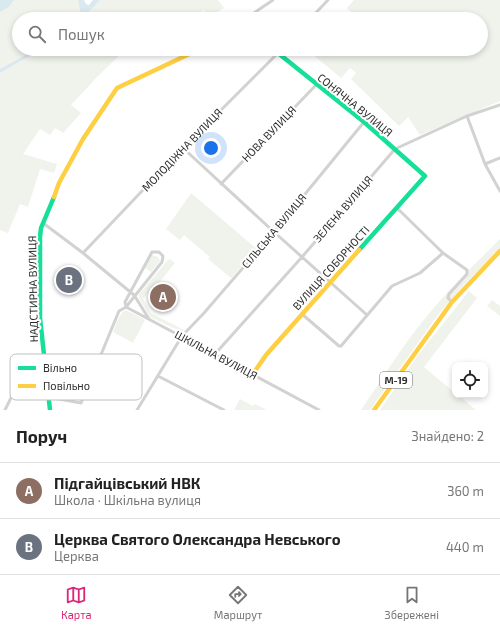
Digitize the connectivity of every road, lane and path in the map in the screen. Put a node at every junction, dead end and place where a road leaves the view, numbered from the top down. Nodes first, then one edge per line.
1 (273, 0) edge
2 (328, 0) edge
3 (255, 12) edge
4 (317, 12) edge
5 (185, 56) edge
6 (275, 56) edge
7 (282, 56) edge
8 (316, 85) junction
9 (500, 105) edge
10 (467, 116) junction
11 (364, 122) junction
12 (183, 148) junction
13 (394, 149) junction
14 (500, 158) edge
15 (485, 164) junction
16 (425, 176) joint
17 (221, 184) junction
18 (500, 191) edge
19 (397, 208) junction
20 (43, 222) junction
21 (274, 232) junction
22 (500, 251) edge
23 (443, 252) junction
24 (83, 253) junction
25 (302, 257) junction
26 (331, 283) junction
27 (130, 292) junction
28 (134, 295) junction
29 (452, 302) junction
30 (126, 307) junction
31 (302, 314) junction
32 (367, 315) junction
33 (149, 319) junction
34 (182, 336) junction
35 (43, 354) edge
36 (101, 354) edge
37 (215, 354) junction
38 (253, 374) junction
39 (158, 376) junction
40 (10, 400) edge
41 (48, 400) edge
42 (64, 400) edge
43 (82, 400) edge
44 (5, 410) edge
45 (50, 410) edge
46 (137, 410) edge
47 (224, 410) edge
48 (319, 410) edge
49 (374, 410) edge

1 - 3 street
2 - 4 street
5 - 20 main road, НАДСТИРНА ВУЛИЦЯ
6 - 12 street, МОЛОДІЖНА ВУЛИЦЯ
7 - 8 main road, СОНЯЧНА ВУЛИЦЯ
8 - 11 main road, СОНЯЧНА ВУЛИЦЯ
8 - 17 street, НОВА ВУЛИЦЯ
9 - 10 street, ЗЕЛЕНА ВУЛИЦЯ
10 - 13 street, ЗЕЛЕНА ВУЛИЦЯ
10 - 15 street
11 - 13 main road, СОНЯЧНА ВУЛИЦЯ
11 - 21 street, СІЛЬСЬКА ВУЛИЦЯ
12 - 17 street
12 - 24 street, МОЛОДІЖНА ВУЛИЦЯ
13 - 16 main road, СОНЯЧНА ВУЛИЦЯ
13 - 25 street, ЗЕЛЕНА ВУЛИЦЯ
14 - 15 street
15 - 18 street
16 - 19 main road, ВУЛИЦЯ СОБОРНОСТІ
17 - 21 street
19 - 23 street
19 - 26 main road, ВУЛИЦЯ СОБОРНОСТІ
20 - 24 street
20 - 35 main road, НАДСТИРНА ВУЛИЦЯ
21 - 25 street
21 - 34 street, СІЛЬСЬКА ВУЛИЦЯ
22 - 29 main road, М-19
23 - 29 street
23 - 32 street
24 - 27 street
25 - 26 street
25 - 37 street, ЗЕЛЕНА ВУЛИЦЯ
26 - 31 main road, ВУЛИЦЯ СОБОРНОСТІ
26 - 32 street
27 - 28 street
27 - 28 street
27 - 30 street
28 - 30 street
28 - 33 street
29 - 49 main road, М-19
30 - 33 street, ШКІЛЬНА ВУЛИЦЯ
30 - 36 street
31 - 32 street
31 - 38 main road, ВУЛИЦЯ СОБОРНОСТІ
33 - 34 street, ШКІЛЬНА ВУЛИЦЯ
34 - 37 street, ШКІЛЬНА ВУЛИЦЯ
34 - 39 street, СІЛЬСЬКА ВУЛИЦЯ
37 - 38 street, ШКІЛЬНА ВУЛИЦЯ
38 - 48 street, ШКІЛЬНА ВУЛИЦЯ
39 - 46 street, СІЛЬСЬКА ВУЛИЦЯ
39 - 47 street
40 - 44 street
41 - 45 main road, НАДСТИРНА ВУЛИЦЯ
42 - 43 street

